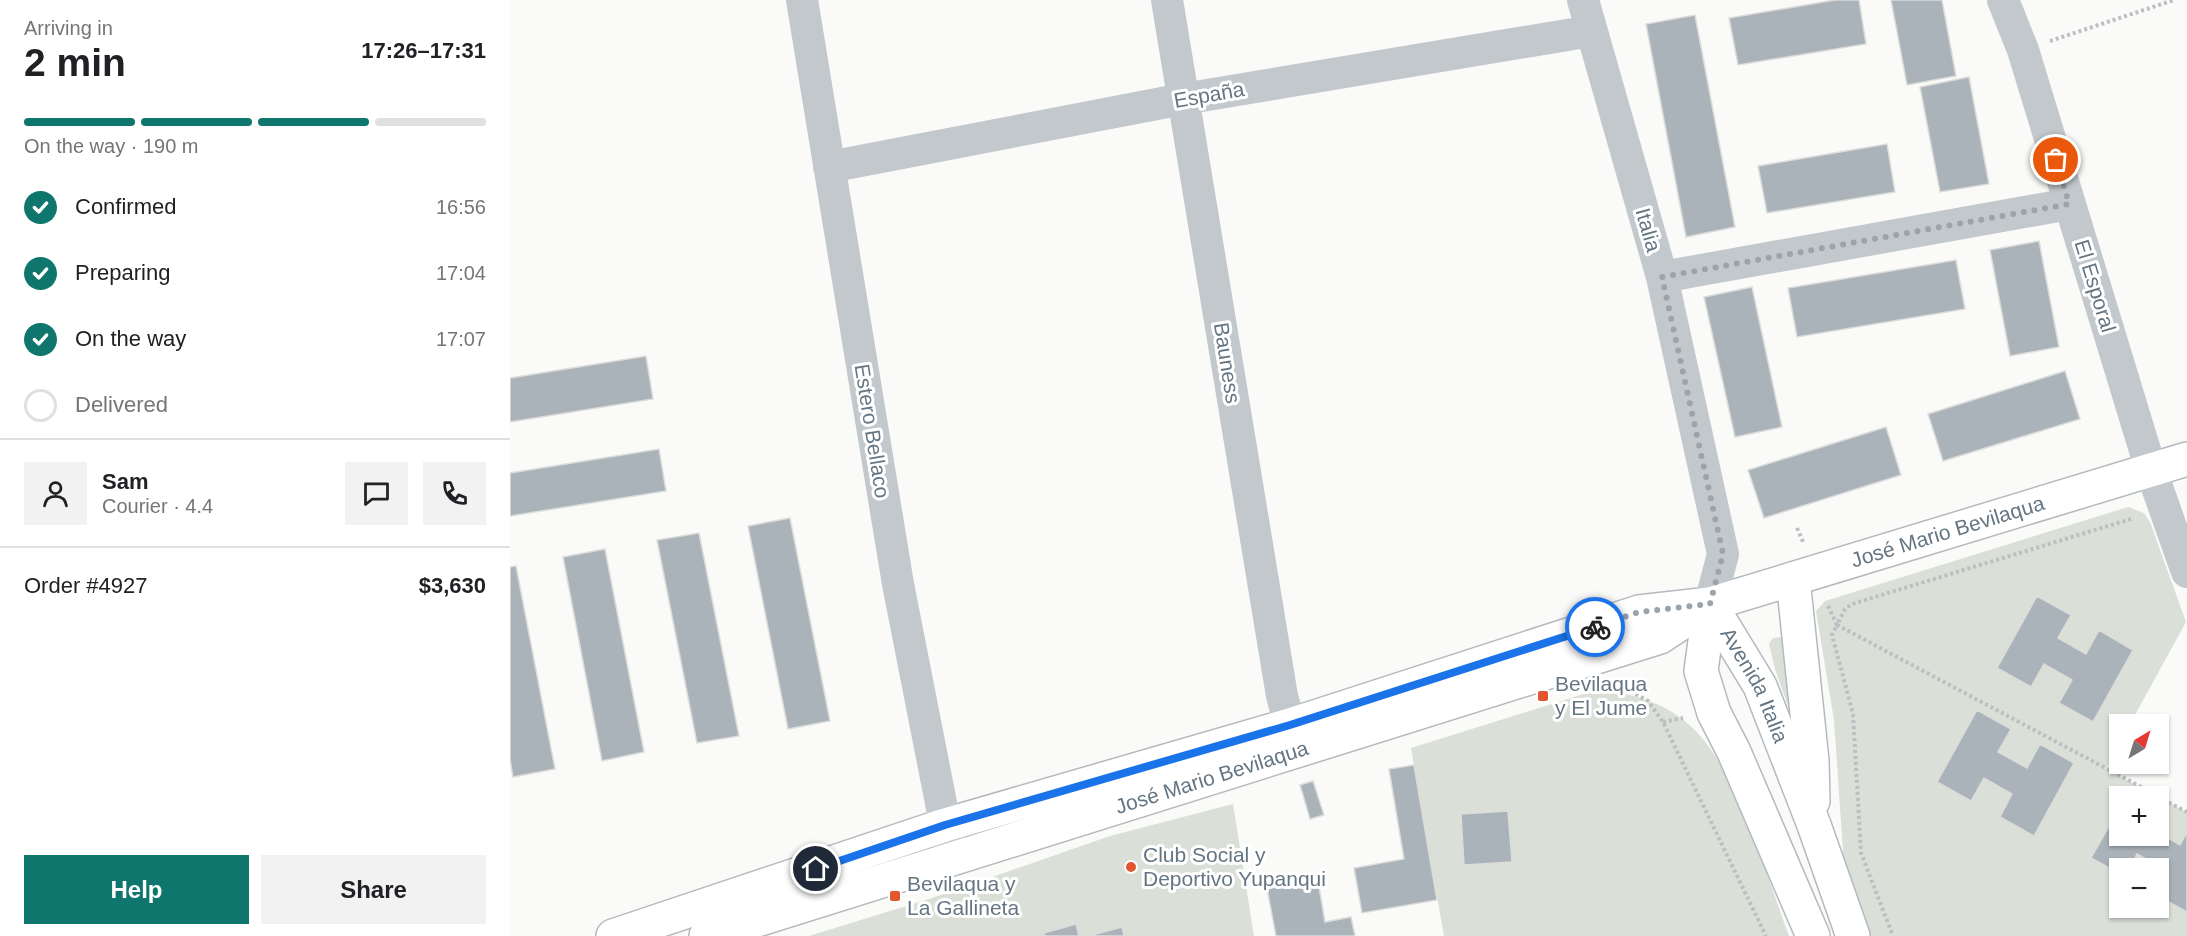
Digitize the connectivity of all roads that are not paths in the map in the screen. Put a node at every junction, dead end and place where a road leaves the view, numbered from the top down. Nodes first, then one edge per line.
1 (802, 0) edge
2 (1167, 0) edge
3 (1583, 0) edge
4 (2003, 0) edge
5 (1591, 31) junction
6 (1183, 99) junction
7 (829, 167) junction
8 (2069, 204) junction
9 (1662, 277) junction
10 (2187, 459) edge
11 (2151, 470) junction
12 (2187, 572) edge
13 (1804, 574) junction
14 (1710, 604) junction
15 (1290, 725) junction
16 (945, 825) junction
17 (1814, 825) junction
18 (952, 860) junction
19 (613, 936) edge
20 (706, 936) edge
21 (1813, 936) edge
22 (1853, 936) edge

1 - 7 street, Estero Bellaco
2 - 6 street, Bauness
3 - 5 street, Italia
4 - 8 street, El Esporal
5 - 6 street, España
5 - 9 street, Italia
6 - 7 street, España
6 - 15 street, Bauness
7 - 16 street, Estero Bellaco
8 - 9 street
8 - 11 street, El Esporal
9 - 14 street, Italia
10 - 11 main road, José Mario Bevilaqua
11 - 12 street, El Esporal
11 - 13 main road, José Mario Bevilaqua
13 - 14 main road, José Mario Bevilaqua
13 - 17 main road
14 - 15 main road, José Mario Bevilaqua
14 - 17 main road, Avenida Italia
14 - 18 main road, José Mario Bevilaqua
14 - 21 main road, Avenida Italia
15 - 16 main road, José Mario Bevilaqua
16 - 18 street, Estero Bellaco
16 - 19 main road, José Mario Bevilaqua
17 - 22 main road, Avenida Italia
18 - 20 main road, José Mario Bevilaqua

